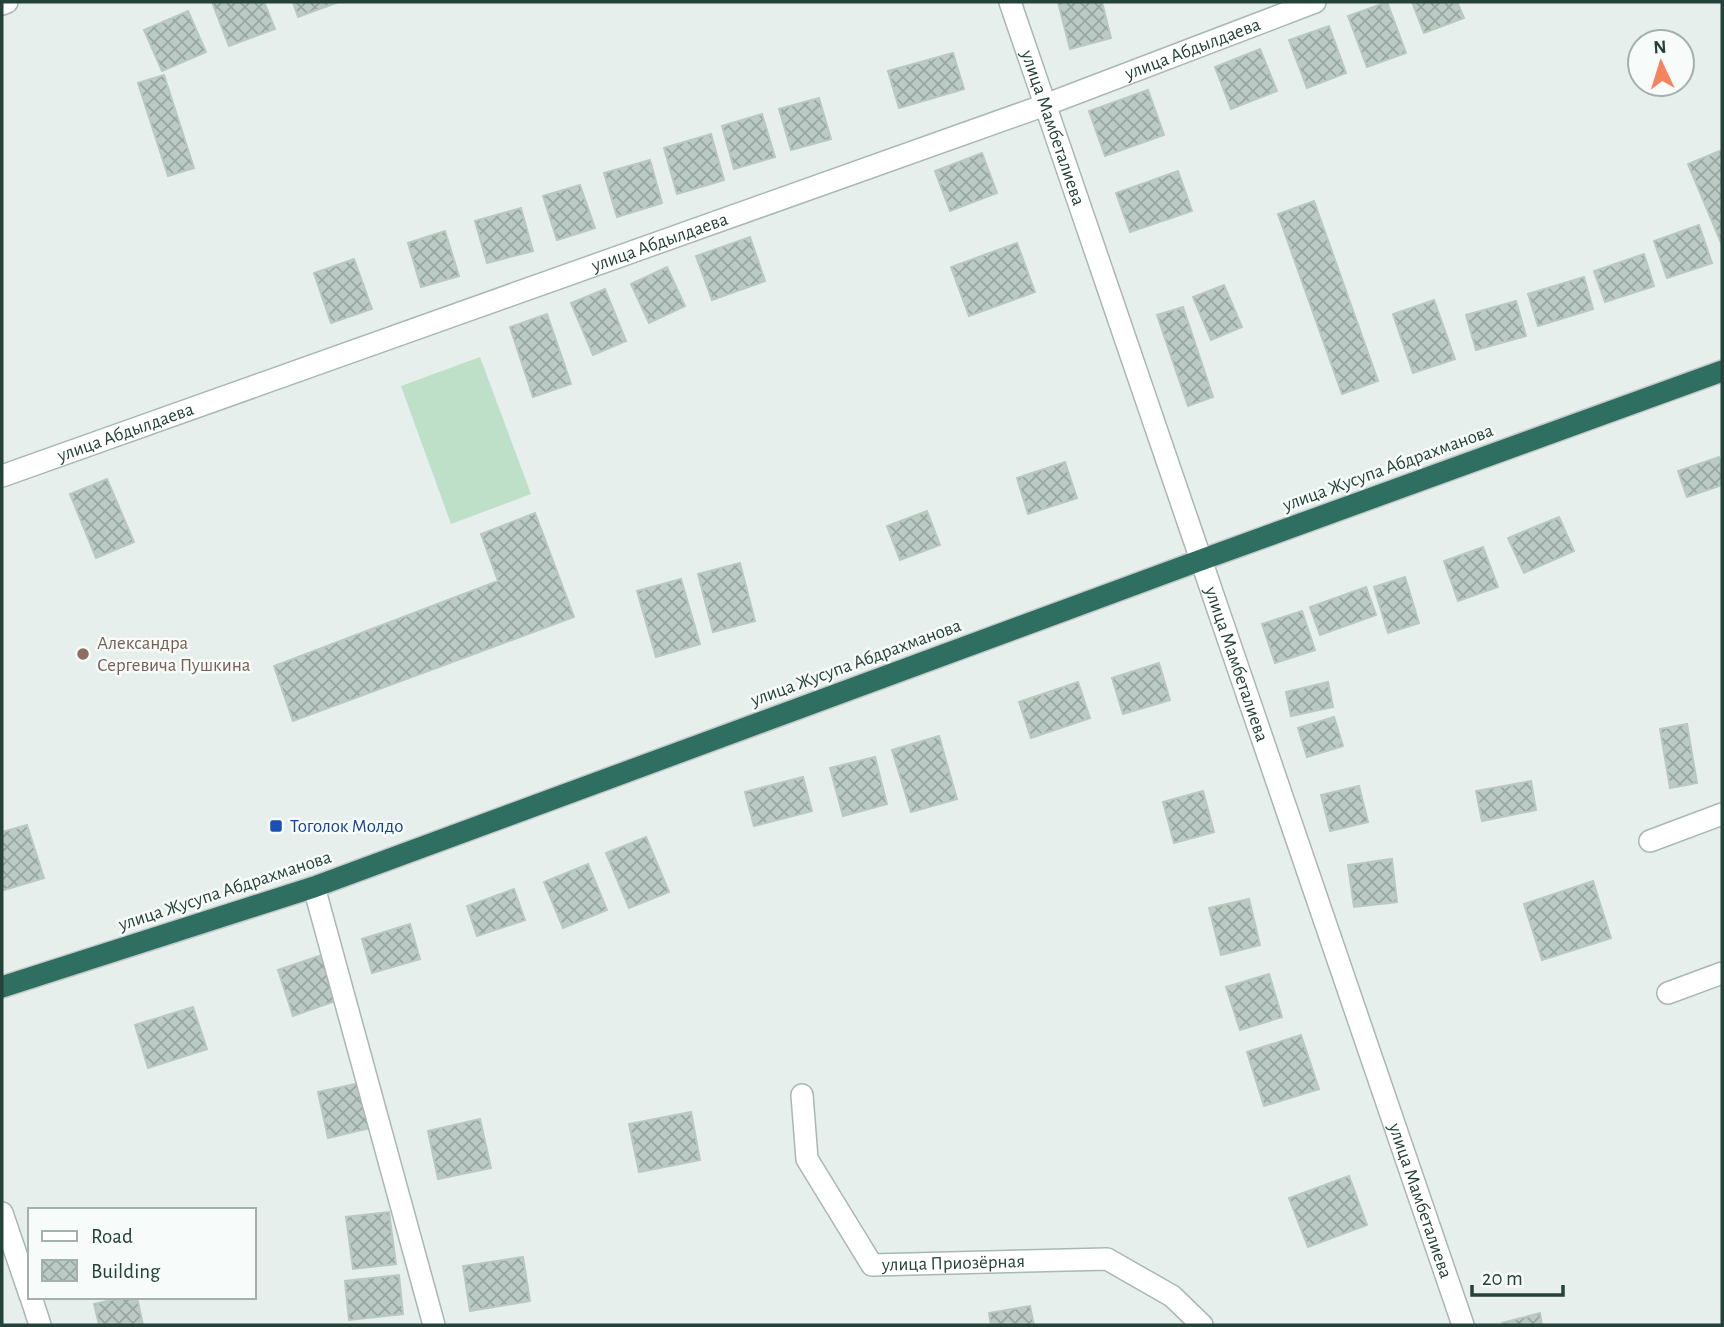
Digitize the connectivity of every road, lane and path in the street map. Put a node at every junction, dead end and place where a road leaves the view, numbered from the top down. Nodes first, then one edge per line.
1 (7, 2) edge
2 (1010, 2) edge
3 (1315, 2) edge
4 (2, 4) edge
5 (1045, 105) junction
6 (1722, 371) edge
7 (2, 476) edge
8 (1201, 560) junction
9 (1722, 814) edge
10 (1650, 841) dead end
11 (314, 887) junction
12 (1722, 973) edge
13 (2, 987) edge
14 (1668, 993) dead end
15 (802, 1095) dead end
16 (2, 1213) edge
17 (28, 1290) edge
18 (31, 1299) edge
19 (40, 1325) edge
20 (434, 1325) edge
21 (1202, 1325) edge
22 (1463, 1325) edge

1 - 4 street
2 - 5 street, улица Мамбеталиева
3 - 5 street, улица Абдылдаева
5 - 7 street, улица Абдылдаева
5 - 8 street, улица Мамбеталиева
6 - 8 highway, улица Жусупа Абдрахманова
8 - 11 highway, улица Жусупа Абдрахманова
8 - 22 street, улица Мамбеталиева
9 - 10 street
11 - 13 highway, улица Жусупа Абдрахманова
11 - 20 street
12 - 14 street
15 - 21 street, улица Приозёрная
16 - 17 street
18 - 19 street

